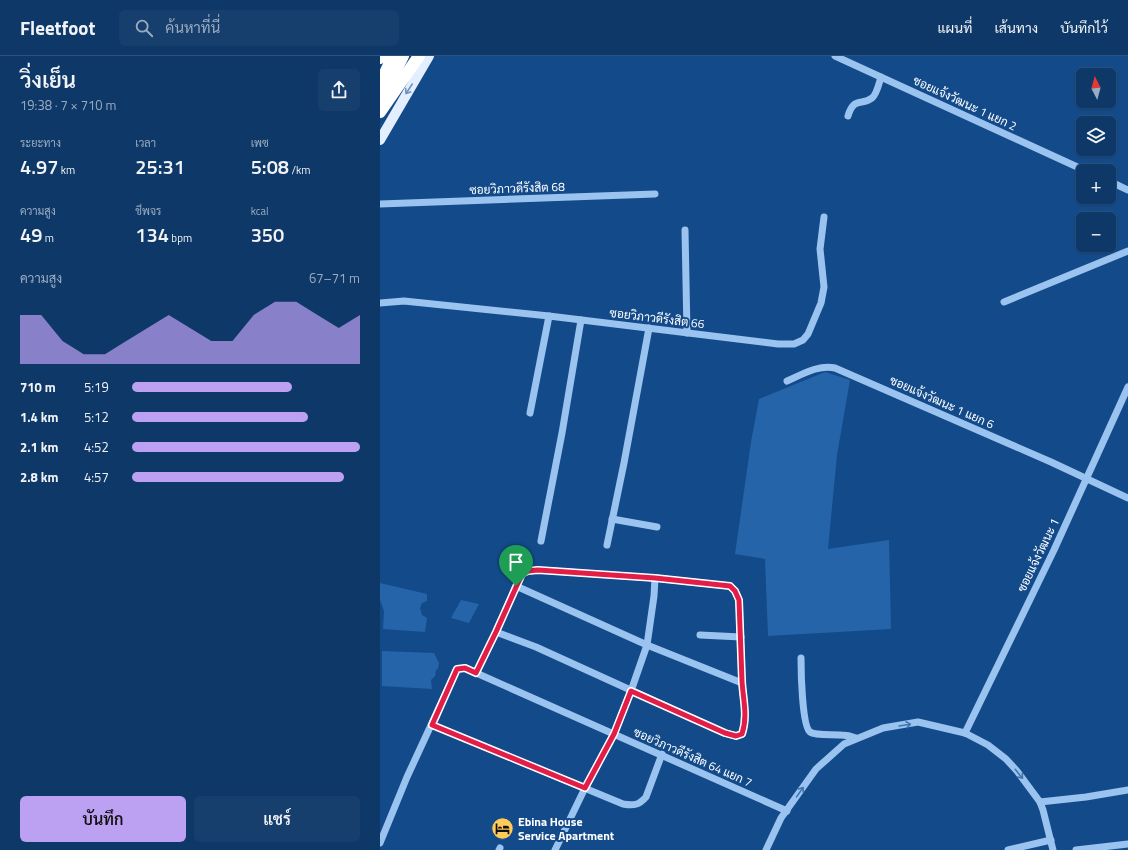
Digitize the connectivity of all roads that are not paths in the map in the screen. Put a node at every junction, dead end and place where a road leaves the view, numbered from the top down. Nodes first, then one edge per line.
1 (393, 56) edge
2 (403, 56) edge
3 (419, 56) edge
4 (429, 56) edge
5 (835, 56) edge
6 (881, 77) junction
7 (380, 84) edge
8 (380, 107) edge
9 (380, 112) edge
10 (848, 116) dead end
11 (380, 140) edge
12 (1076, 166) edge
13 (1116, 184) edge
14 (1128, 190) edge
15 (655, 194) dead end
16 (380, 204) edge
17 (824, 217) dead end
18 (685, 230) dead end
19 (1128, 251) edge
20 (1004, 302) dead end
21 (380, 303) edge
22 (549, 316) junction
23 (581, 320) junction
24 (649, 328) junction
25 (687, 333) junction
26 (787, 381) dead end
27 (1128, 387) edge
28 (530, 413) dead end
29 (1086, 478) junction
30 (1128, 498) edge
31 (612, 519) junction
32 (657, 527) dead end
33 (541, 541) dead end
34 (607, 545) dead end
35 (655, 578) junction
36 (516, 586) junction
37 (496, 632) junction
38 (700, 635) dead end
39 (741, 637) junction
40 (647, 645) junction
41 (800, 658) dead end
42 (476, 673) junction
43 (742, 683) junction
44 (631, 691) junction
45 (432, 725) junction
46 (965, 733) junction
47 (614, 734) junction
48 (856, 738) junction
49 (662, 754) junction
50 (585, 788) junction
51 (1128, 790) edge
52 (1040, 802) junction
53 (787, 811) junction
54 (1051, 840) junction
55 (380, 843) edge
56 (1128, 844) edge
57 (555, 850) edge
58 (766, 850) edge
59 (1008, 850) edge
60 (1054, 850) edge
61 (1076, 850) edge

1 - 7 highway
2 - 8 highway
3 - 9 highway
4 -> 11 main road
5 - 6 street, ซอยแจ้งวัฒนะ 1 แยก 2
6 - 10 street
6 - 12 street, ซอยแจ้งวัฒนะ 1 แยก 2
13 - 14 street
15 - 16 street, ซอยวิภาวดีรังสิต 68
17 - 25 street, ซอยวิภาวดีรังสิต 66
18 - 25 street
19 - 20 street
21 - 22 street, ซอยวิภาวดีรังสิต 66
22 - 23 street, ซอยวิภาวดีรังสิต 66
22 - 28 street
23 - 24 street, ซอยวิภาวดีรังสิต 66
23 - 33 street
24 - 25 street, ซอยวิภาวดีรังสิต 66
24 - 31 street
26 - 29 street, ซอยแจ้งวัฒนะ 1 แยก 6
27 - 29 street, ซอยแจ้งวัฒนะ 1
29 - 30 street, ซอยแจ้งวัฒนะ 1 แยก 6
29 - 46 street, ซอยแจ้งวัฒนะ 1
31 - 32 street
31 - 34 street
35 - 36 street
35 - 39 street
35 - 40 street
36 - 37 street
36 - 40 street
37 - 42 street
37 - 44 street
38 - 39 street
39 - 43 street
40 - 43 street
40 - 44 street
41 - 48 street
42 - 45 street, ซอยวิภาวดีรังสิต 64 แยก 7
42 - 47 street, ซอยวิภาวดีรังสิต 64 แยก 7
43 - 44 street
44 - 47 street
45 - 50 street
45 - 55 street
48 -> 46 street
46 -> 52 street
47 - 49 street, ซอยวิภาวดีรังสิต 64 แยก 7
47 - 50 street
53 -> 48 street
49 - 50 street
49 - 53 street, ซอยวิภาวดีรังสิต 64 แยก 7
50 - 57 street
51 - 52 street
52 - 54 street
53 - 58 street
54 - 59 street
54 - 60 street
56 - 61 street

